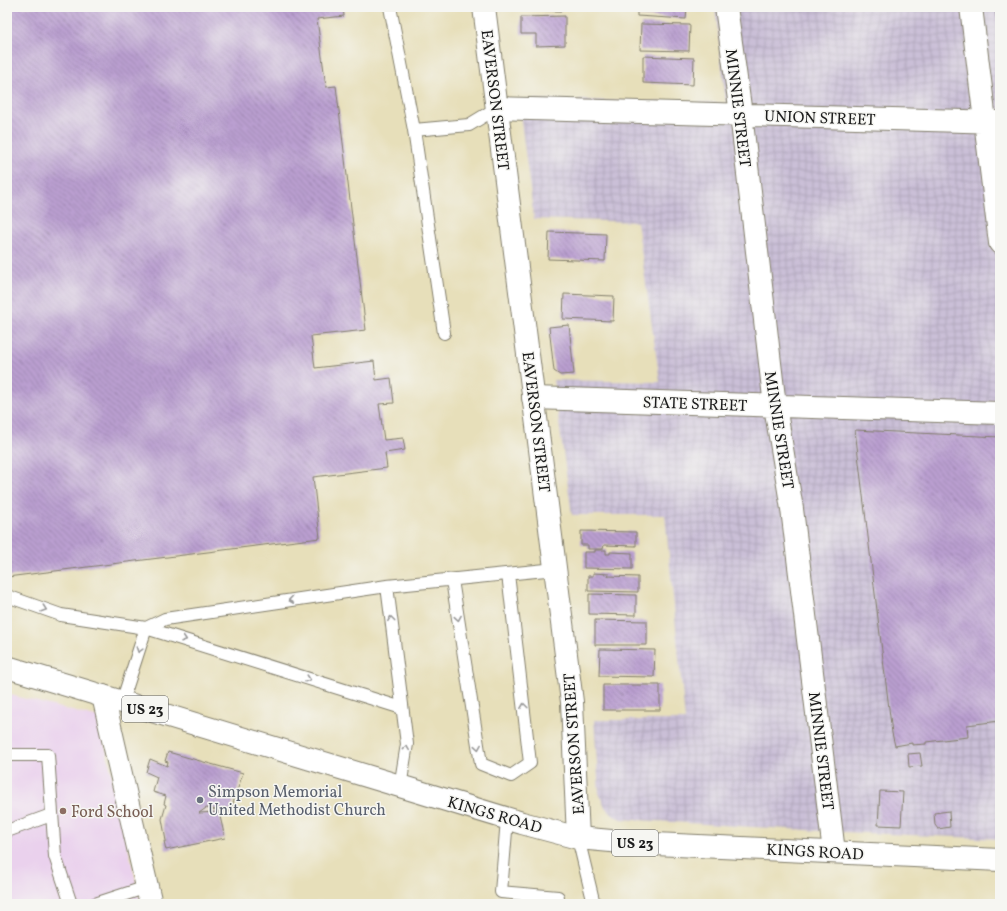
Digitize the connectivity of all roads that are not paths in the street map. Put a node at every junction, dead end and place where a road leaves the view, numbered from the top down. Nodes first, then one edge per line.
1 (390, 7) edge
2 (484, 7) edge
3 (726, 7) edge
4 (971, 7) edge
5 (497, 108) junction
6 (741, 114) junction
7 (992, 122) edge
8 (414, 130) junction
9 (1000, 243) edge
10 (444, 333) dead end
11 (533, 398) junction
12 (775, 406) junction
13 (1000, 413) edge
14 (556, 569) junction
15 (508, 574) junction
16 (452, 580) junction
17 (387, 586) junction
18 (7, 596) edge
19 (146, 628) junction
20 (7, 667) edge
21 (112, 699) junction
22 (402, 708) junction
23 (7, 755) edge
24 (400, 787) junction
25 (51, 815) junction
26 (507, 819) junction
27 (7, 831) edge
28 (578, 838) junction
29 (834, 852) junction
30 (1000, 860) edge
31 (149, 896) edge
32 (558, 897) dead end
33 (71, 904) edge
34 (95, 904) edge
35 (594, 904) edge

1 - 8 lane
2 - 5 street, EAVERSON STREET
3 - 6 street, MINNIE STREET
4 - 7 street
5 - 6 street, UNION STREET
5 - 8 lane
5 - 11 street, EAVERSON STREET
6 - 7 street, UNION STREET
6 - 12 street, MINNIE STREET
7 - 9 street
8 - 10 lane
11 - 12 street, STATE STREET
11 - 14 street, EAVERSON STREET
12 - 13 street, STATE STREET
12 - 29 street, MINNIE STREET
14 - 15 lane
14 - 28 street, EAVERSON STREET
15 - 16 lane
16 -> 15 lane
16 - 17 lane
17 -> 19 lane
22 -> 17 lane
18 -> 19 lane
19 -> 21 lane
19 -> 22 lane
20 - 21 street, KINGS ROAD / US 23
21 - 24 street, KINGS ROAD / US 23
21 - 31 street
24 -> 22 lane
23 - 25 lane
24 - 26 street, KINGS ROAD / US 23
25 - 27 lane
25 - 33 lane
26 - 28 street, KINGS ROAD / US 23
26 - 32 lane
28 - 29 street, KINGS ROAD / US 23
28 - 35 lane
29 - 30 street, KINGS ROAD / US 23
31 - 34 lane

